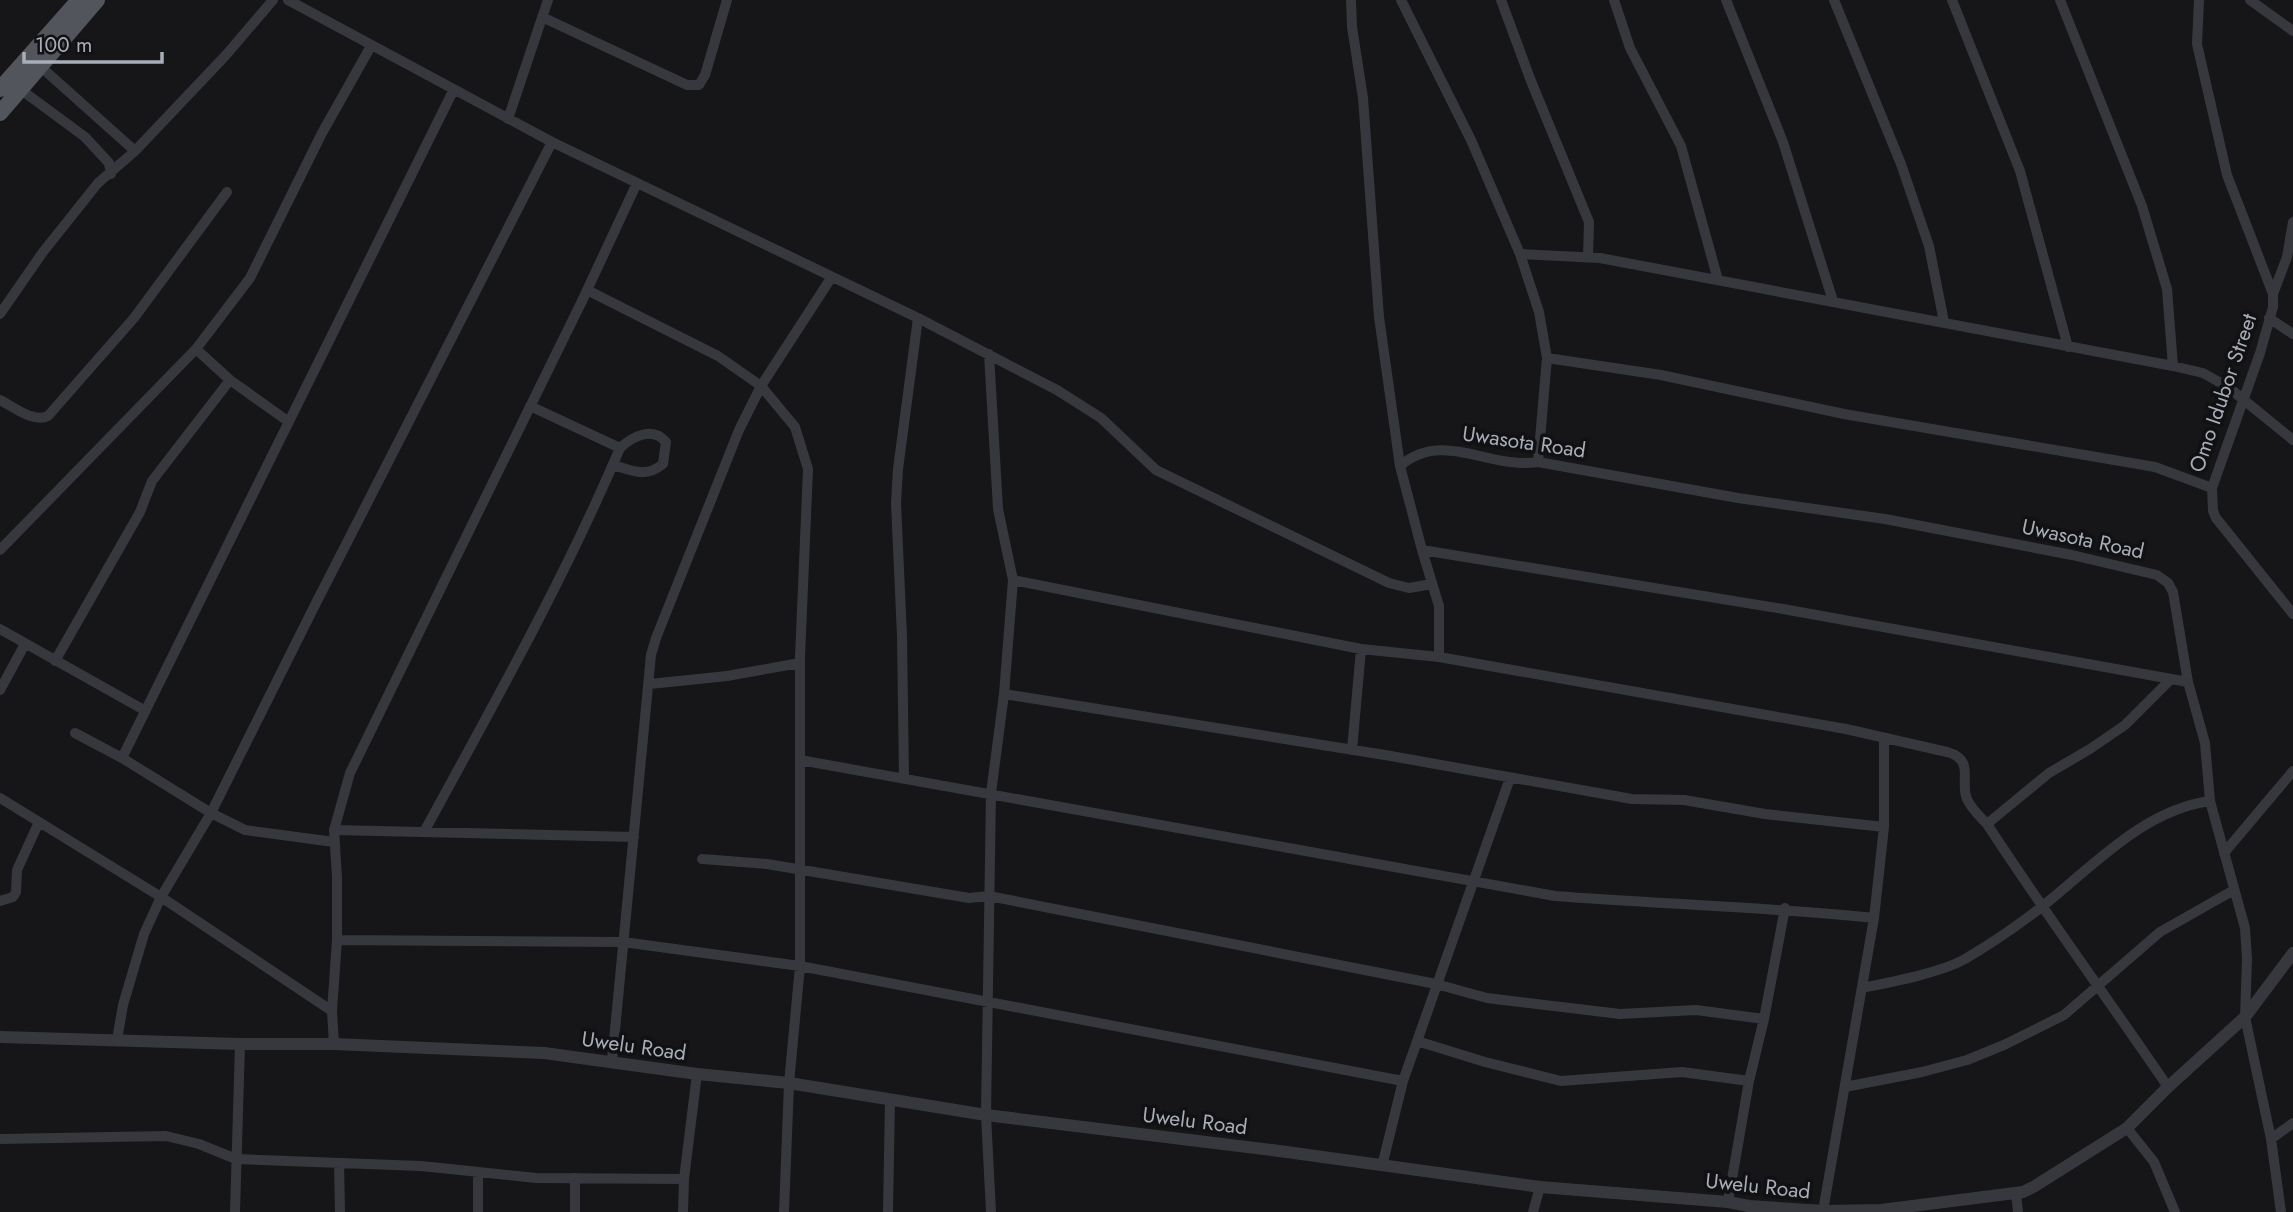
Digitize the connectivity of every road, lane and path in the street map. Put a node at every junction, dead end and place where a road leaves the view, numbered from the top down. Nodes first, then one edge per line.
1 (79, 0) edge
2 (97, 0) edge
3 (273, 0) edge
4 (288, 0) edge
5 (548, 0) edge
6 (727, 0) edge
7 (1351, 0) edge
8 (1401, 0) edge
9 (1501, 0) edge
10 (1614, 0) edge
11 (1726, 0) edge
12 (1835, 0) edge
13 (1952, 0) edge
14 (2060, 0) edge
15 (2199, 0) edge
16 (2250, 0) edge
17 (542, 17) junction
18 (2293, 31) edge
19 (371, 46) junction
20 (41, 67) junction
21 (0, 89) edge
22 (20, 89) junction
23 (453, 91) junction
24 (0, 113) edge
25 (508, 119) junction
26 (552, 142) junction
27 (135, 151) junction
28 (111, 173) junction
29 (637, 183) junction
30 (227, 192) dead end
31 (2293, 222) edge
32 (1520, 254) junction
33 (2290, 255) edge
34 (1588, 257) junction
35 (831, 278) junction
36 (1718, 280) junction
37 (587, 290) junction
38 (2273, 294) junction
39 (1833, 301) junction
40 (0, 314) edge
41 (918, 318) junction
42 (2269, 318) junction
43 (1944, 322) junction
44 (2293, 334) edge
45 (2068, 347) junction
46 (197, 349) junction
47 (989, 354) junction
48 (1547, 358) junction
49 (2174, 366) junction
50 (230, 380) junction
51 (761, 386) junction
52 (2244, 399) junction
53 (0, 400) edge
54 (530, 406) junction
55 (289, 422) junction
56 (2293, 440) edge
57 (620, 448) junction
58 (1538, 462) junction
59 (613, 464) junction
60 (1400, 466) junction
61 (2212, 488) junction
62 (0, 550) edge
63 (1422, 550) junction
64 (1013, 580) junction
65 (1432, 584) junction
66 (2293, 614) edge
67 (0, 629) edge
68 (25, 643) junction
69 (1361, 649) junction
70 (1439, 657) junction
71 (55, 661) junction
72 (800, 663) junction
73 (2170, 680) junction
74 (2188, 682) junction
75 (650, 684) junction
76 (0, 690) edge
77 (1004, 694) junction
78 (144, 710) junction
79 (75, 733) dead end
80 (1884, 738) junction
81 (1352, 750) junction
82 (122, 758) junction
83 (800, 760) junction
84 (2293, 771) edge
85 (904, 778) junction
86 (1510, 778) junction
87 (991, 793) junction
88 (0, 798) edge
89 (2210, 802) junction
90 (211, 813) junction
91 (39, 822) junction
92 (1986, 824) junction
93 (1884, 827) junction
94 (334, 830) junction
95 (424, 832) junction
96 (634, 837) junction
97 (334, 842) junction
98 (2224, 853) junction
99 (702, 859) dead end
100 (801, 869) junction
101 (1474, 880) junction
102 (2234, 890) junction
103 (989, 896) junction
104 (162, 897) junction
105 (0, 901) edge
106 (2041, 907) junction
107 (1785, 908) junction
108 (1874, 918) junction
109 (337, 940) junction
110 (622, 942) junction
111 (2293, 953) edge
112 (800, 965) junction
113 (1436, 984) junction
114 (2098, 984) junction
115 (1862, 988) junction
116 (987, 1002) junction
117 (332, 1011) junction
118 (2245, 1017) junction
119 (1764, 1019) junction
120 (0, 1037) edge
121 (117, 1040) junction
122 (1417, 1041) junction
123 (240, 1044) junction
124 (334, 1044) junction
125 (611, 1061) junction
126 (696, 1074) junction
127 (1403, 1081) junction
128 (1749, 1081) junction
129 (789, 1083) junction
130 (1845, 1087) junction
131 (2168, 1087) junction
132 (890, 1099) junction
133 (986, 1115) junction
134 (2293, 1123) edge
135 (2127, 1128) junction
136 (0, 1139) edge
137 (2270, 1139) junction
138 (236, 1159) junction
139 (340, 1163) junction
140 (1382, 1166) junction
141 (478, 1171) junction
142 (575, 1178) junction
143 (684, 1179) junction
144 (1540, 1187) junction
145 (2016, 1192) junction
146 (1728, 1202) junction
147 (1749, 1209) edge
148 (1823, 1211) edge
149 (1881, 1211) edge
150 (235, 1212) edge
151 (340, 1212) edge
152 (478, 1212) edge
153 (575, 1212) edge
154 (683, 1212) edge
155 (784, 1212) edge
156 (888, 1212) edge
157 (991, 1212) edge
158 (1533, 1212) edge
159 (2018, 1212) edge
160 (2175, 1212) edge
161 (2281, 1212) edge

1 - 21 main road
2 - 20 main road
3 - 27 street
4 - 19 street
5 - 17 street
6 - 17 street
7 - 60 street
8 - 32 street
9 - 34 street
10 - 36 street
11 - 39 street
12 - 43 street
13 - 45 street
14 - 49 street
15 - 38 street, Omo Idubor Street
16 - 18 street
17 - 25 street
19 - 23 street
19 - 46 street
20 - 22 main road
20 - 27 street
22 - 24 main road
22 - 28 street
23 - 25 street
23 - 55 street
25 - 26 street
26 - 29 street
26 - 90 street
27 - 28 street
28 - 40 street
29 - 35 street
29 - 37 street
30 - 53 street
31 - 33 street
32 - 34 street
32 - 48 street
33 - 38 street
34 - 36 street
35 - 41 street
35 - 51 street
36 - 39 street
37 - 51 street
37 - 54 street
38 - 42 street, Omo Idubor Street
39 - 43 street
41 - 47 street
41 - 85 street
42 - 44 street
42 - 52 street, Omo Idubor Street
43 - 45 street
45 - 49 street
46 - 50 street
46 - 62 street
47 - 64 street
47 - 65 street
48 - 58 street
48 - 61 street
49 - 52 street
50 - 55 street
50 - 71 street
51 - 72 street
51 - 75 street
52 - 56 street
52 - 61 street, Omo Idubor Street
54 - 57 street
54 - 94 street
55 - 78 street
57 - 59 street
57 - 59 street
58 - 60 street, Uwasota Road
58 - 74 street, Uwasota Road
59 - 95 street
60 - 63 street
61 - 66 street, Omo Idubor Street
63 - 65 street
63 - 73 street
64 - 69 street
64 - 77 street
65 - 70 street
67 - 68 street
68 - 71 street
68 - 76 street
69 - 70 street
69 - 81 street
70 - 80 street
71 - 78 street
72 - 75 street
72 - 83 street
73 - 74 street
73 - 92 street
74 - 89 street, Uwasota Road
75 - 96 street
77 - 81 street
77 - 87 street
78 - 82 street
79 - 82 street
80 - 92 street
80 - 93 street
81 - 86 street
82 - 90 street
83 - 85 street
83 - 100 street
84 - 98 street
85 - 87 street
86 - 93 street
86 - 101 street
87 - 101 street
87 - 103 street
88 - 91 street
89 - 98 street, Uwasota Road
89 - 106 street
90 - 97 street
90 - 104 street
91 - 104 street
91 - 105 street
92 - 106 street
93 - 108 street
94 - 95 street
94 - 97 street
95 - 96 street
96 - 110 street
97 - 109 street
98 - 102 street, Uwasota Road
99 - 100 street
100 - 103 street
100 - 112 street
101 - 107 street
101 - 113 street
102 - 114 street
102 - 118 street, Uwasota Road
103 - 113 street
103 - 116 street
104 - 117 street
104 - 121 street
106 - 114 street
106 - 115 street
107 - 108 street
107 - 119 street
108 - 115 street
109 - 110 street
109 - 117 street
110 - 112 street
110 - 125 street
111 - 118 street, Uwelu Road
112 - 116 street
112 - 129 street
113 - 119 street
113 - 122 street
114 - 130 street
114 - 131 street
115 - 130 street
116 - 127 street
116 - 133 street
117 - 124 street
118 - 131 street, Uwelu Road
118 - 137 street, Uwasota Road
119 - 128 street
120 - 121 street, Uwelu Road
121 - 123 street, Uwelu Road
122 - 127 street
122 - 128 street
123 - 124 street, Uwelu Road
123 - 138 street
124 - 125 street, Uwelu Road
125 - 126 street, Uwelu Road
126 - 129 street, Uwelu Road
126 - 143 street
127 - 140 street
128 - 146 street
129 - 132 street, Uwelu Road
129 - 155 street
130 - 148 street
131 - 135 street, Uwelu Road
132 - 133 street, Uwelu Road
132 - 156 street
133 - 140 street, Uwelu Road
133 - 157 street
134 - 137 street
135 - 145 street, Uwelu Road
135 - 160 street
136 - 138 street
137 - 161 street, Uwasota Road
138 - 139 street
138 - 150 street
139 - 141 street
139 - 151 street
140 - 144 street, Uwelu Road
141 - 142 street
141 - 152 street
142 - 143 street
142 - 153 street
143 - 154 street
144 - 146 street, Uwelu Road
144 - 158 street
145 - 149 street, Uwelu Road
145 - 159 street
146 - 147 street, Uwelu Road
147 - 148 street, Uwelu Road
148 - 149 street, Uwelu Road

